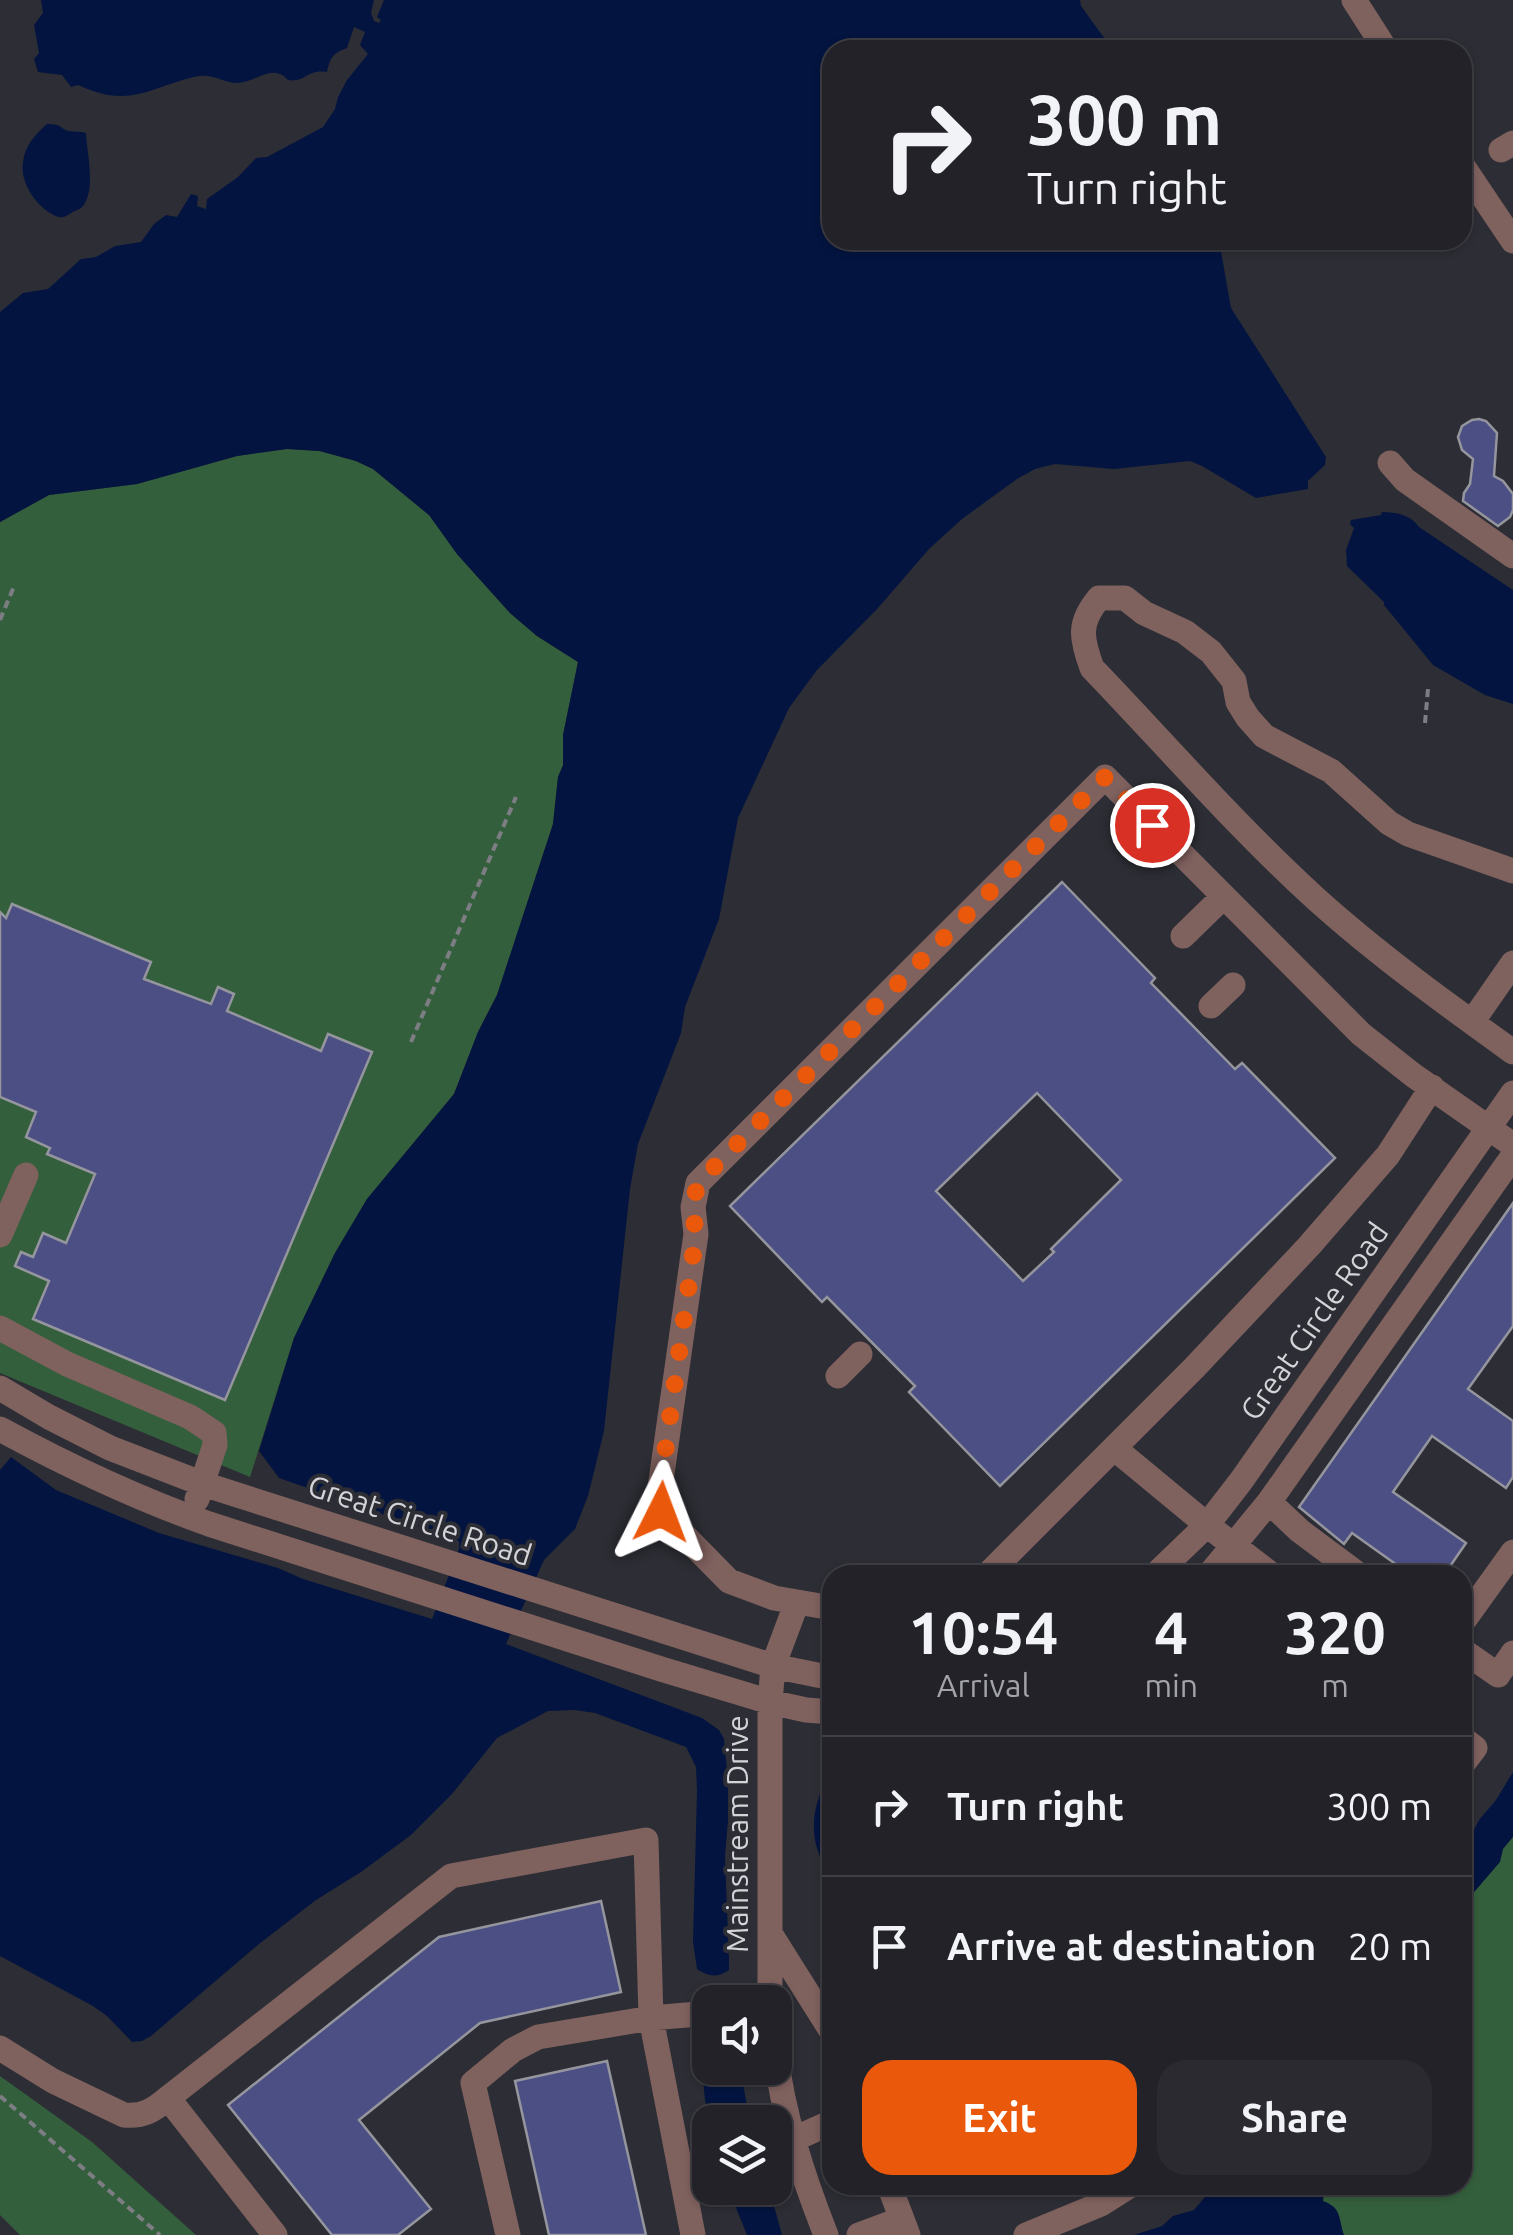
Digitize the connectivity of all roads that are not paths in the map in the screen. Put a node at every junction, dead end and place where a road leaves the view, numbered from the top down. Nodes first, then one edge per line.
1 (1354, 0) edge
2 (1380, 40) edge
3 (1472, 180) edge
4 (1513, 241) edge
5 (1390, 463) dead end
6 (1513, 556) edge
7 (1513, 871) edge
8 (1223, 897) junction
9 (1183, 936) dead end
10 (1513, 964) edge
11 (1232, 985) dead end
12 (1211, 1006) dead end
13 (1472, 1022) junction
14 (1513, 1052) edge
15 (1432, 1087) junction
16 (1513, 1093) edge
17 (1489, 1128) junction
18 (716, 1136) dead end
19 (1513, 1145) edge
20 (1513, 1156) edge
21 (26, 1175) dead end
22 (698, 1183) junction
23 (0, 1235) edge
24 (0, 1328) edge
25 (860, 1354) dead end
26 (838, 1376) dead end
27 (0, 1388) edge
28 (0, 1429) edge
29 (1114, 1448) junction
30 (203, 1484) junction
31 (1269, 1502) junction
32 (190, 1518) junction
33 (1207, 1526) junction
34 (1234, 1546) junction
35 (1513, 1552) edge
36 (997, 1565) edge
37 (1166, 1565) edge
38 (1217, 1565) edge
39 (1258, 1565) edge
40 (1345, 1565) edge
41 (797, 1602) junction
42 (822, 1606) edge
43 (1472, 1609) edge
44 (1513, 1653) edge
45 (1472, 1657) edge
46 (773, 1666) junction
47 (822, 1676) edge
48 (770, 1702) junction
49 (822, 1711) edge
50 (769, 1932) junction
51 (770, 1985) edge
52 (692, 2014) edge
53 (822, 2016) edge
54 (650, 2018) junction
55 (0, 2048) edge
56 (168, 2098) junction
57 (822, 2126) edge
58 (792, 2140) joint
59 (893, 2195) edge
60 (1115, 2195) edge
61 (905, 2227) edge
62 (275, 2235) edge
63 (508, 2235) edge
64 (694, 2235) edge
65 (826, 2235) edge
66 (859, 2235) edge
67 (1026, 2235) edge

1 - 2 street
3 - 4 street
5 - 6 street
7 - 13 street
8 - 9 street
8 - 15 street
8 - 22 street
10 - 13 street
11 - 12 street
13 - 14 street
15 - 17 street
15 - 29 street
16 - 17 street, Great Circle Road
17 - 19 street
17 - 33 street, Great Circle Road
18 - 22 street
20 - 31 street
21 - 23 street
22 - 41 street
24 - 30 street
25 - 26 street
27 - 30 street, Great Circle Road
28 - 32 street
29 - 33 street
29 - 36 street
30 - 32 street
30 - 46 street, Great Circle Road
31 - 34 street
31 - 40 street
32 - 48 street
33 - 34 street
33 - 37 street, Great Circle Road
34 - 38 street
34 - 39 street
35 - 43 street
41 - 42 street
41 - 46 street, Mainstream Drive
44 - 45 street
46 - 47 street, Great Circle Road
46 - 48 street, Mainstream Drive
48 - 49 street
48 - 50 street, Mainstream Drive
50 - 51 street, Mainstream Drive
50 - 53 street
52 - 54 street
54 - 56 street
54 - 63 street
54 - 64 street
55 - 56 street
56 - 62 street
57 - 58 street
58 - 65 street
59 - 61 street
60 - 67 street
61 - 66 street

